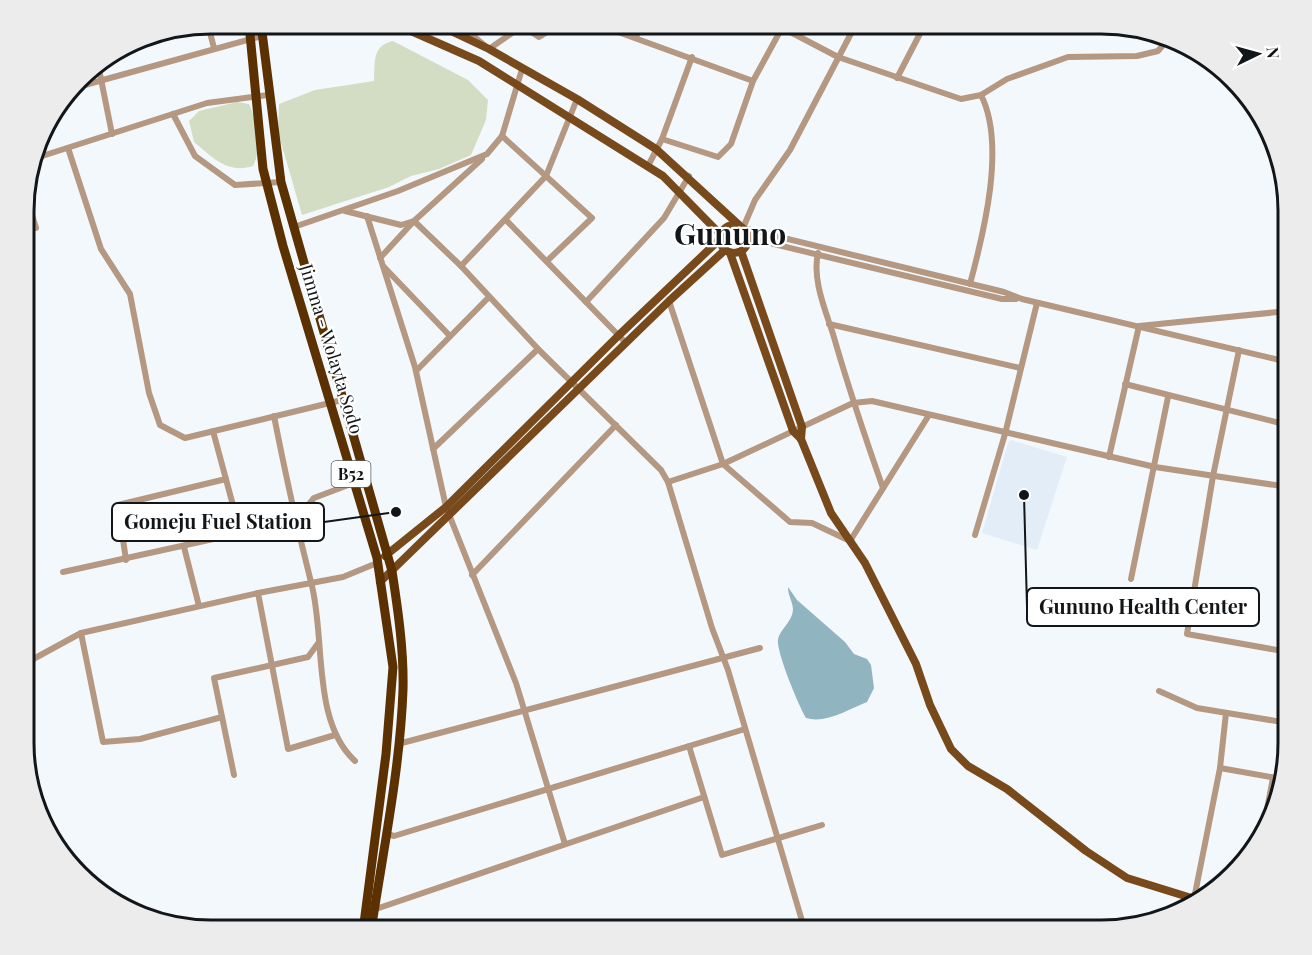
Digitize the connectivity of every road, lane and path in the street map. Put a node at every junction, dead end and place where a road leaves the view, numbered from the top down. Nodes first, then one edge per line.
1 (211, 35) edge
2 (250, 35) edge
3 (420, 35) edge
4 (459, 35) edge
5 (472, 35) edge
6 (509, 35) edge
7 (630, 35) edge
8 (778, 35) edge
9 (799, 35) edge
10 (850, 35) edge
11 (919, 35) edge
12 (262, 36) joint
13 (636, 37) joint
14 (250, 39) junction
15 (1162, 46) edge
16 (214, 48) junction
17 (489, 49) junction
18 (692, 57) junction
19 (838, 57) junction
20 (522, 69) junction
21 (101, 73) edge
22 (897, 78) junction
23 (103, 80) junction
24 (753, 81) junction
25 (89, 84) edge
26 (518, 84) junction
27 (268, 95) junction
28 (981, 95) junction
29 (256, 97) junction
30 (577, 99) junction
31 (174, 114) junction
32 (570, 116) junction
33 (112, 135) junction
34 (502, 136) junction
35 (662, 139) junction
36 (69, 148) junction
37 (656, 148) junction
38 (487, 154) junction
39 (44, 156) edge
40 (648, 166) junction
41 (546, 176) junction
42 (689, 176) junction
43 (281, 182) junction
44 (267, 183) junction
45 (679, 192) junction
46 (343, 211) junction
47 (367, 216) junction
48 (506, 220) junction
49 (414, 221) junction
50 (34, 222) edge
51 (741, 226) junction
52 (294, 227) junction
53 (36, 228) dead end
54 (720, 237) junction
55 (748, 243) junction
56 (819, 247) junction
57 (728, 251) junction
58 (741, 251) junction
59 (817, 255) junction
60 (381, 261) junction
61 (547, 261) junction
62 (461, 266) junction
63 (970, 284) junction
64 (489, 297) junction
65 (1022, 299) junction
66 (669, 301) junction
67 (586, 302) junction
68 (1037, 303) junction
69 (1277, 312) edge
70 (829, 324) junction
71 (1139, 326) junction
72 (762, 330) junction
73 (450, 336) junction
74 (618, 336) junction
75 (626, 343) junction
76 (538, 349) junction
77 (1239, 350) junction
78 (1277, 359) edge
79 (1020, 368) junction
80 (416, 371) junction
81 (782, 374) junction
82 (774, 378) junction
83 (572, 383) junction
84 (1125, 384) junction
85 (580, 389) junction
86 (791, 397) junction
87 (1168, 397) junction
88 (342, 400) junction
89 (782, 401) junction
90 (330, 403) junction
91 (853, 403) junction
92 (1226, 411) junction
93 (929, 415) junction
94 (274, 416) junction
95 (1277, 423) edge
96 (616, 425) junction
97 (802, 427) junction
98 (213, 431) junction
99 (793, 431) junction
100 (1005, 434) junction
101 (801, 439) junction
102 (434, 449) junction
103 (1109, 457) junction
104 (723, 464) junction
105 (1155, 467) junction
106 (1213, 476) junction
107 (226, 479) junction
108 (359, 481) junction
109 (668, 482) junction
110 (1277, 485) edge
111 (883, 488) junction
112 (446, 507) junction
113 (450, 517) junction
114 (295, 521) junction
115 (241, 535) junction
116 (975, 535) dead end
117 (850, 541) junction
118 (184, 547) junction
119 (387, 555) junction
120 (126, 560) junction
121 (377, 563) junction
122 (63, 572) dead end
123 (392, 572) junction
124 (472, 575) junction
125 (1131, 579) dead end
126 (380, 582) junction
127 (312, 583) junction
128 (258, 593) junction
129 (199, 606) junction
130 (81, 633) junction
131 (319, 641) junction
132 (760, 648) dead end
133 (1277, 650) edge
134 (35, 658) edge
135 (724, 658) junction
136 (271, 665) junction
137 (1159, 691) dead end
138 (524, 711) junction
139 (1226, 713) junction
140 (222, 717) junction
141 (1277, 721) edge
142 (745, 729) junction
143 (335, 735) junction
144 (398, 744) junction
145 (689, 746) junction
146 (355, 761) dead end
147 (1220, 768) junction
148 (234, 775) dead end
149 (1273, 778) joint
150 (549, 790) junction
151 (1271, 790) edge
152 (704, 797) junction
153 (822, 825) dead end
154 (387, 834) junction
155 (778, 840) junction
156 (565, 844) junction
157 (1193, 894) edge
158 (1187, 897) edge
159 (370, 910) junction
160 (367, 920) edge
161 (370, 920) edge
162 (802, 920) edge

1 - 16 street
2 - 14 highway, Jimma - Wolayta Sodo / B52
3 - 26 main road
4 - 17 main road
5 - 17 street
6 - 17 street
7 - 13 street
8 - 24 street
9 - 19 street
10 - 19 street
11 - 22 street
12 - 14 street
12 - 27 highway, Jimma - Wolayta Sodo / B52
13 - 18 street
14 - 16 street
14 - 29 highway, Jimma - Wolayta Sodo / B52
15 - 28 street
16 - 23 street
17 - 20 main road
18 - 24 street
18 - 35 street
19 - 22 street
19 - 51 street
20 - 26 street
20 - 30 main road
21 - 23 street
22 - 28 street
23 - 25 street
23 - 33 street
24 - 35 street
26 - 32 main road
26 - 34 street
27 - 29 street
27 - 43 highway, Jimma - Wolayta Sodo / B52
28 - 63 street
29 - 31 street
29 - 44 highway, Jimma - Wolayta Sodo / B52
30 - 32 street
30 - 37 main road
31 - 33 street
31 - 44 street
32 - 40 main road
32 - 41 street
33 - 36 street
34 - 38 street
34 - 41 street
35 - 37 street
36 - 39 street
36 - 98 street
37 - 40 street
37 - 42 main road
38 - 46 street
38 - 49 street
40 - 45 main road
41 - 48 street
41 - 61 street
42 - 45 street
42 - 51 main road
43 - 44 street
43 - 52 highway, Jimma - Wolayta Sodo / B52
44 - 90 highway, Jimma - Wolayta Sodo / B52
45 - 54 main road
45 - 67 street
46 - 47 street
46 - 52 street
47 - 49 street
47 - 60 street
48 - 61 street
48 - 62 street
49 - 60 street
49 - 62 street
50 - 53 street
51 - 54 main road
51 - 55 main road
51 - 56 street
52 - 88 highway, Jimma - Wolayta Sodo / B52
54 - 57 main road
54 - 74 main road
55 - 58 main road
55 - 59 street
56 - 59 street
56 - 63 street
57 - 58 main road
57 - 66 main road
57 - 72 main road
58 - 72 main road
59 - 65 street
59 - 70 street
60 - 73 street
60 - 80 street
61 - 67 street
62 - 64 street
63 - 65 street
64 - 73 street
64 - 76 street
65 - 68 street
66 - 75 main road
66 - 104 street
67 - 74 street
68 - 71 street
68 - 79 street
69 - 71 street
70 - 79 street
70 - 91 street
71 - 77 street
71 - 84 street
72 - 81 main road
72 - 82 main road
73 - 80 street
74 - 75 street
74 - 83 main road
75 - 85 main road
76 - 83 street
76 - 102 street
77 - 78 street
77 - 92 street
79 - 100 street
80 - 102 street
81 - 82 main road
81 - 86 main road
82 - 89 main road
83 - 85 street
83 - 112 main road
84 - 87 street
84 - 103 street
85 - 96 street
85 - 113 main road
86 - 89 main road
86 - 97 main road
87 - 92 street
87 - 105 street
88 - 90 street
88 - 108 highway, Jimma - Wolayta Sodo / B52
89 - 99 main road
90 - 94 street
90 - 108 highway, Jimma - Wolayta Sodo / B52
91 - 93 street
91 - 97 street
91 - 111 street
92 - 95 street
92 - 106 street
93 - 100 street
93 - 111 street
94 - 98 street
94 - 114 street
96 - 109 street
96 - 124 street
97 - 99 street
97 - 101 main road
98 - 107 street
99 - 101 main road
99 - 104 street
100 - 103 street
100 - 116 street
101 - 117 main road
102 - 112 street
103 - 105 street
104 - 109 street
104 - 117 street
105 - 106 street
105 - 125 street
106 - 110 street
106 - 133 street
107 - 115 street
107 - 120 street
108 - 114 street
108 - 119 highway, Jimma - Wolayta Sodo / B52
108 - 121 highway, Jimma - Wolayta Sodo / B52
109 - 135 street
111 - 117 street
112 - 113 street
112 - 119 main road
113 - 123 main road
113 - 124 street
114 - 115 street
114 - 127 street
115 - 118 street
117 - 158 main road
118 - 120 street
118 - 129 street
119 - 121 main road
119 - 123 highway, Jimma - Wolayta Sodo / B52
120 - 122 street
121 - 126 highway, Jimma - Wolayta Sodo / B52
121 - 127 street
123 - 126 main road
123 - 144 highway, Jimma - Wolayta Sodo / B52
124 - 138 street
126 - 159 highway, Jimma - Wolayta Sodo / B52
127 - 128 street
127 - 131 street
128 - 129 street
128 - 136 street
129 - 130 street
130 - 134 street
130 - 140 street
131 - 136 street
131 - 143 street
132 - 135 street
135 - 138 street
135 - 142 street
136 - 140 street
136 - 143 street
137 - 139 street
138 - 144 street
138 - 150 street
139 - 141 street
139 - 147 street
140 - 148 street
142 - 145 street
142 - 155 street
143 - 146 street
144 - 154 highway, Jimma - Wolayta Sodo / B52
145 - 150 street
145 - 152 street
147 - 149 street
147 - 157 street
149 - 151 street
150 - 154 street
150 - 156 street
152 - 155 street
152 - 156 street
153 - 155 street
154 - 159 highway, Jimma - Wolayta Sodo / B52
155 - 162 street
156 - 159 street
159 - 160 highway, Jimma - Wolayta Sodo / B52
159 - 161 highway, Jimma - Wolayta Sodo / B52

